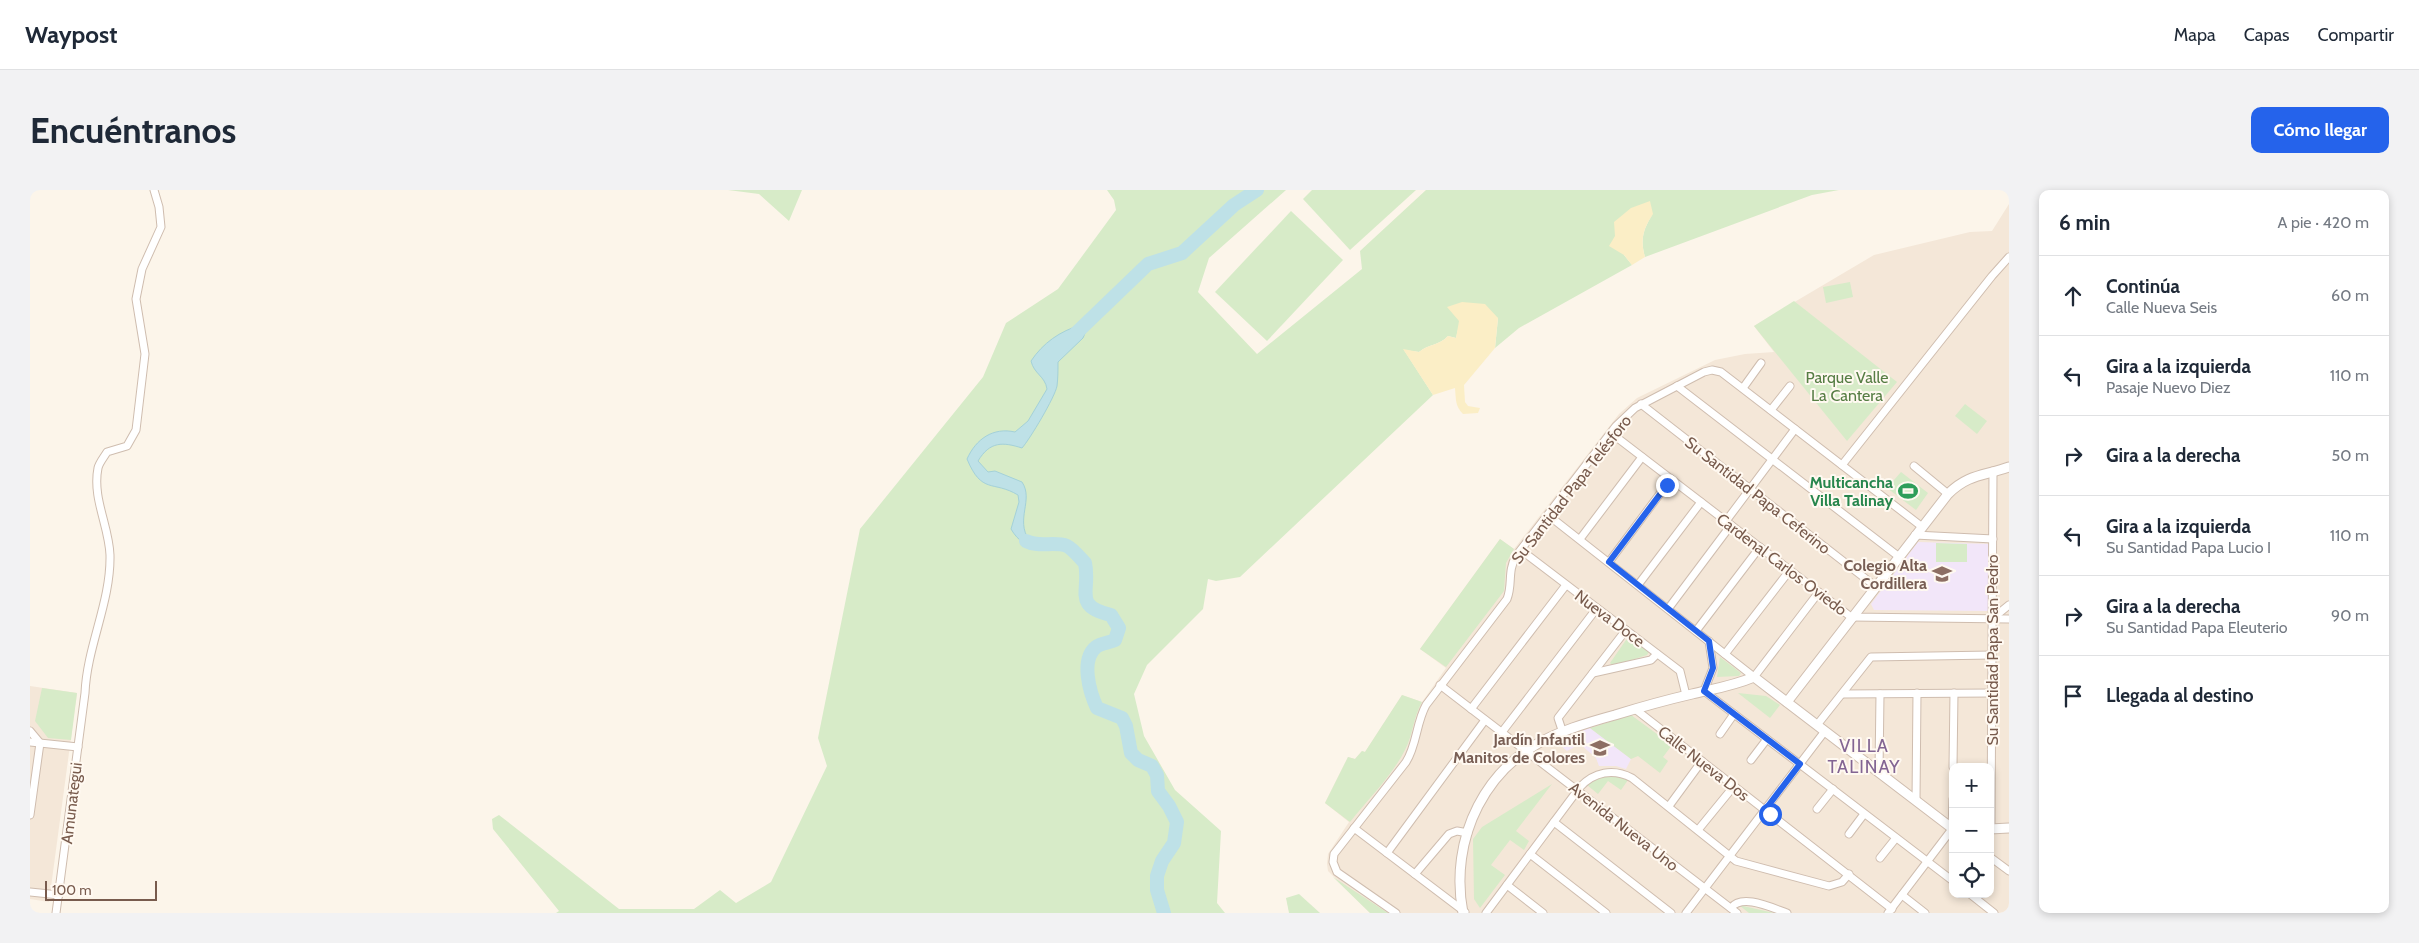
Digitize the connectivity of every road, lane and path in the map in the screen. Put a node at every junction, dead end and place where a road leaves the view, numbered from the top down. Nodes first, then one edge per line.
1 (154, 190) edge
2 (2009, 257) edge
3 (1761, 363) dead end
4 (1677, 386) junction
5 (1790, 386) dead end
6 (1743, 388) junction
7 (1641, 404) junction
8 (1771, 410) junction
9 (1795, 429) junction
10 (1611, 433) junction
11 (1642, 457) junction
12 (1772, 459) junction
13 (1842, 465) junction
14 (1914, 466) dead end
15 (2009, 467) edge
16 (1994, 471) junction
17 (1671, 479) junction
18 (1750, 488) junction
19 (1948, 494) junction
20 (1701, 502) junction
21 (1548, 515) junction
22 (1728, 523) junction
23 (1921, 526) junction
24 (1914, 535) junction
25 (1580, 539) junction
26 (1993, 539) junction
27 (1760, 547) junction
28 (1521, 550) junction
29 (1898, 556) junction
30 (1609, 562) junction
31 (1790, 570) junction
32 (1566, 584) junction
33 (1638, 585) junction
34 (1875, 586) junction
35 (1819, 592) junction
36 (2009, 605) edge
37 (1597, 608) junction
38 (1668, 609) junction
39 (1851, 617) junction
40 (1993, 618) junction
41 (2009, 618) edge
42 (1626, 630) junction
43 (1696, 631) junction
44 (1709, 641) junction
45 (1657, 654) junction
46 (1726, 654) junction
47 (1992, 655) junction
48 (1593, 673) junction
49 (1754, 677) junction
50 (1440, 685) junction
51 (1704, 691) junction
52 (1917, 693) junction
53 (1954, 693) junction
54 (1992, 693) junction
55 (1843, 694) junction
56 (1880, 694) junction
57 (1686, 695) junction
58 (1786, 702) junction
59 (1471, 709) junction
60 (1635, 709) junction
61 (1734, 714) junction
62 (1485, 720) junction
63 (1821, 728) junction
64 (1562, 730) junction
65 (30, 731) edge
66 (1502, 732) junction
67 (1720, 734) dead end
68 (1767, 739) junction
69 (30, 742) edge
70 (40, 743) junction
71 (78, 747) junction
72 (1526, 751) junction
73 (1751, 760) dead end
74 (1702, 761) junction
75 (1953, 763) edge
76 (1800, 764) junction
77 (1878, 772) junction
78 (1734, 786) junction
79 (1833, 789) junction
80 (1577, 790) junction
81 (1916, 801) junction
82 (1669, 806) junction
83 (1991, 808) edge
84 (1817, 809) dead end
85 (1765, 810) junction
86 (1864, 814) junction
87 (30, 815) edge
88 (1554, 822) junction
89 (1949, 826) edge
90 (1354, 828) junction
91 (2009, 828) edge
92 (1994, 829) edge
93 (1698, 830) junction
94 (1468, 832) junction
95 (1849, 834) dead end
96 (1949, 834) edge
97 (1896, 838) junction
98 (1387, 853) junction
99 (1530, 854) junction
100 (1730, 856) junction
101 (1880, 858) dead end
102 (1994, 860) edge
103 (1927, 862) junction
104 (2009, 872) edge
105 (1415, 874) junction
106 (1849, 874) junction
107 (1949, 878) edge
108 (1507, 885) junction
109 (1705, 889) junction
110 (30, 892) edge
111 (58, 895) junction
112 (1902, 895) junction
113 (1975, 898) edge
114 (1734, 911) edge
115 (1890, 911) edge
116 (1464, 912) edge
117 (56, 913) edge
118 (1396, 913) edge
119 (1486, 913) edge
120 (1543, 913) edge
121 (1606, 913) edge
122 (1671, 913) edge
123 (1686, 913) edge
124 (1788, 913) edge
125 (1925, 913) edge
126 (1994, 913) edge

1 - 71 street, Amunategui
2 - 13 street
3 - 6 street
4 - 6 street, Su Santidad Papa Telésforo
4 - 7 street, Su Santidad Papa Telésforo
4 - 12 street
5 - 8 street
6 - 8 street
7 - 10 street, Su Santidad Papa Telésforo
7 - 18 street, Su Santidad Papa Ceferino
8 - 9 street
9 - 12 street
9 - 13 street
10 - 11 street, Cardenal Carlos Oviedo
10 - 21 street, Su Santidad Papa Telésforo
11 - 17 street, Cardenal Carlos Oviedo
11 - 25 street
12 - 18 street
12 - 29 street
13 - 23 street
14 - 19 street
15 - 16 street
16 - 19 street
16 - 26 street, Su Santidad Papa San Pedro
17 - 20 street, Cardenal Carlos Oviedo
17 - 30 street
18 - 22 street
18 - 34 street, Su Santidad Papa Ceferino
19 - 23 street
20 - 22 street, Cardenal Carlos Oviedo
20 - 33 street
21 - 25 street
21 - 28 street, Su Santidad Papa Telésforo
22 - 27 street, Cardenal Carlos Oviedo
22 - 38 street
23 - 24 street
24 - 26 street
24 - 29 street
25 - 30 street
26 - 40 street, Su Santidad Papa San Pedro
27 - 31 street, Cardenal Carlos Oviedo
27 - 43 street
28 - 32 street, Nueva Doce
28 - 50 street, Su Santidad Papa Telésforo
29 - 34 street
30 - 33 street
31 - 35 street, Cardenal Carlos Oviedo
31 - 46 street
32 - 37 street, Nueva Doce
32 - 59 street
33 - 38 street
34 - 39 street
35 - 39 street, Cardenal Carlos Oviedo
35 - 49 street
36 - 40 street
37 - 42 street, Nueva Doce
37 - 66 street
38 - 43 street
39 - 40 street, Cardenal Carlos Oviedo
39 - 58 street
40 - 41 street, Cardenal Carlos Oviedo
40 - 47 street, Su Santidad Papa San Pedro
42 - 45 street, Nueva Doce
42 - 48 street
43 - 44 street
44 - 46 street
44 - 51 street
45 - 48 street
45 - 57 street, Nueva Doce
46 - 49 street
47 - 54 street, Su Santidad Papa San Pedro
47 - 55 street
48 - 64 street
49 - 51 street
49 - 58 street
50 - 59 street, Avenida Nueva Uno
50 - 90 street, Su Santidad Papa Telésforo
51 - 57 street
51 - 61 street
52 - 53 street
52 - 56 street
52 - 81 street
53 - 54 street
53 - 75 street
54 - 83 street, Su Santidad Papa San Pedro
55 - 56 street
55 - 63 street
56 - 77 street
57 - 60 street
58 - 63 street
59 - 62 street, Avenida Nueva Uno
60 - 64 street
60 - 74 street, Calle Nueva Dos
61 - 67 street
61 - 68 street
62 - 66 street, Avenida Nueva Uno
62 - 98 street
63 - 76 street
63 - 77 street
64 - 72 street
65 - 70 street
66 - 72 street, Avenida Nueva Uno
68 - 73 street
68 - 76 street
69 - 70 street
70 - 71 street
70 - 87 street
71 - 111 street, Amunategui
72 - 80 street, Avenida Nueva Uno
72 - 94 street
74 - 78 street, Calle Nueva Dos
74 - 82 street
76 - 79 street
76 - 85 street
77 - 81 street
78 - 85 street, Calle Nueva Dos
78 - 93 street
79 - 84 street
79 - 86 street
80 - 82 street
80 - 88 street
80 - 109 street, Avenida Nueva Uno
81 - 89 street
82 - 93 street
85 - 100 street
85 - 106 street, Calle Nueva Dos
86 - 95 street
86 - 97 street
88 - 99 street
88 - 122 street
90 - 98 street
90 - 118 street, Su Santidad Papa Telésforo
91 - 92 street
93 - 100 street
94 - 105 street
94 - 116 street
96 - 103 street
97 - 101 street
97 - 103 street
98 - 105 street
99 - 108 street
99 - 121 street
100 - 106 street
100 - 109 street
102 - 104 street
103 - 107 street
103 - 112 street
105 - 116 street
106 - 115 street, Calle Nueva Dos
108 - 119 street
108 - 120 street
109 - 114 street, Avenida Nueva Uno
109 - 123 street
110 - 111 street
111 - 117 street, Amunategui
112 - 115 street
112 - 125 street
113 - 126 street
114 - 124 street

